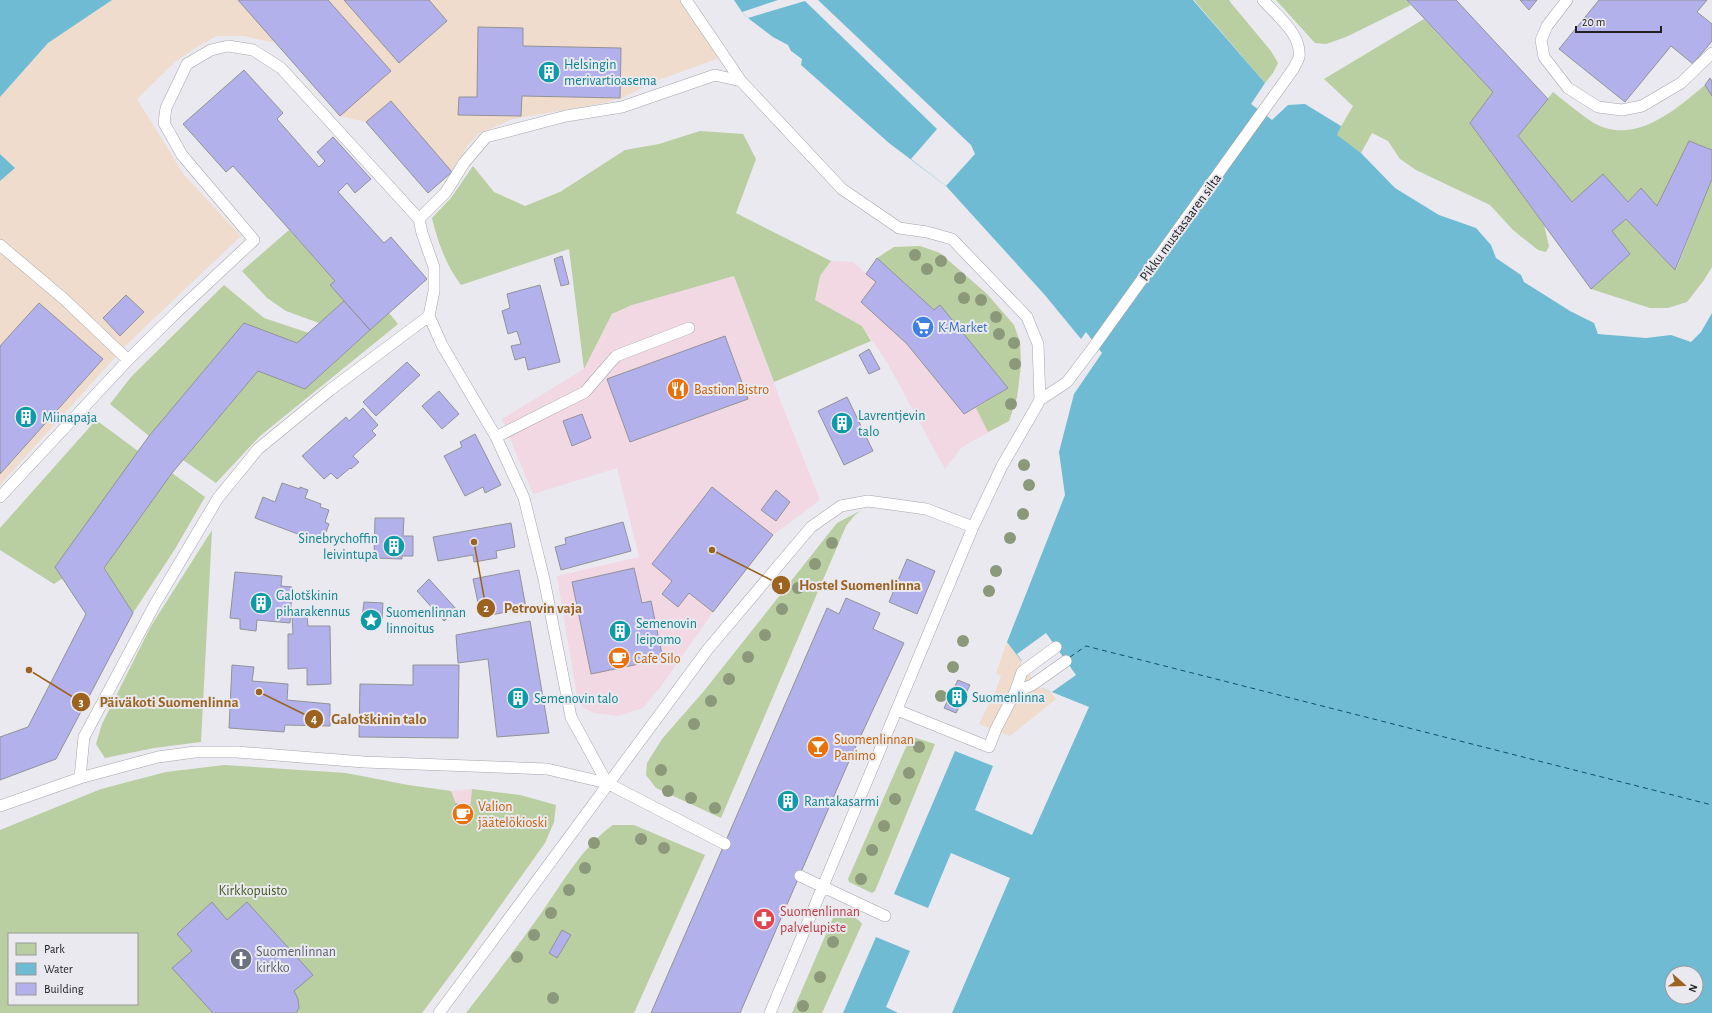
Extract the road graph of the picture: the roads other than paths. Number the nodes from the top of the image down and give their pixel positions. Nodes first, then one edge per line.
1 (686, 0) edge
2 (1263, 0) edge
3 (1567, 0) edge
4 (1712, 53) edge
5 (741, 81) junction
6 (419, 219) junction
7 (0, 245) edge
8 (429, 316) junction
9 (689, 328) dead end
10 (128, 360) junction
11 (1040, 400) junction
12 (496, 437) junction
13 (0, 497) edge
14 (973, 527) junction
15 (1056, 647) dead end
16 (1066, 661) dead end
17 (1015, 692) junction
18 (897, 710) junction
19 (80, 778) junction
20 (607, 783) junction
21 (0, 806) edge
22 (725, 844) dead end
23 (800, 876) dead end
24 (822, 886) junction
25 (885, 916) dead end
26 (439, 1013) edge
27 (770, 1013) edge

1 - 5 lane
2 - 11 lane, Pikku mustasaaren silta
3 - 4 lane
5 - 6 lane
5 - 11 lane
6 - 8 lane
6 - 10 lane
7 - 10 lane
8 - 12 lane
8 - 19 lane
9 - 12 lane
10 - 13 lane
11 - 14 lane
12 - 20 lane
14 - 18 lane
14 - 20 lane
15 - 17 lane
16 - 17 lane
17 - 18 lane
18 - 24 lane
19 - 20 lane
19 - 21 lane
20 - 22 lane
20 - 26 lane
23 - 24 lane
24 - 25 lane
24 - 27 lane

